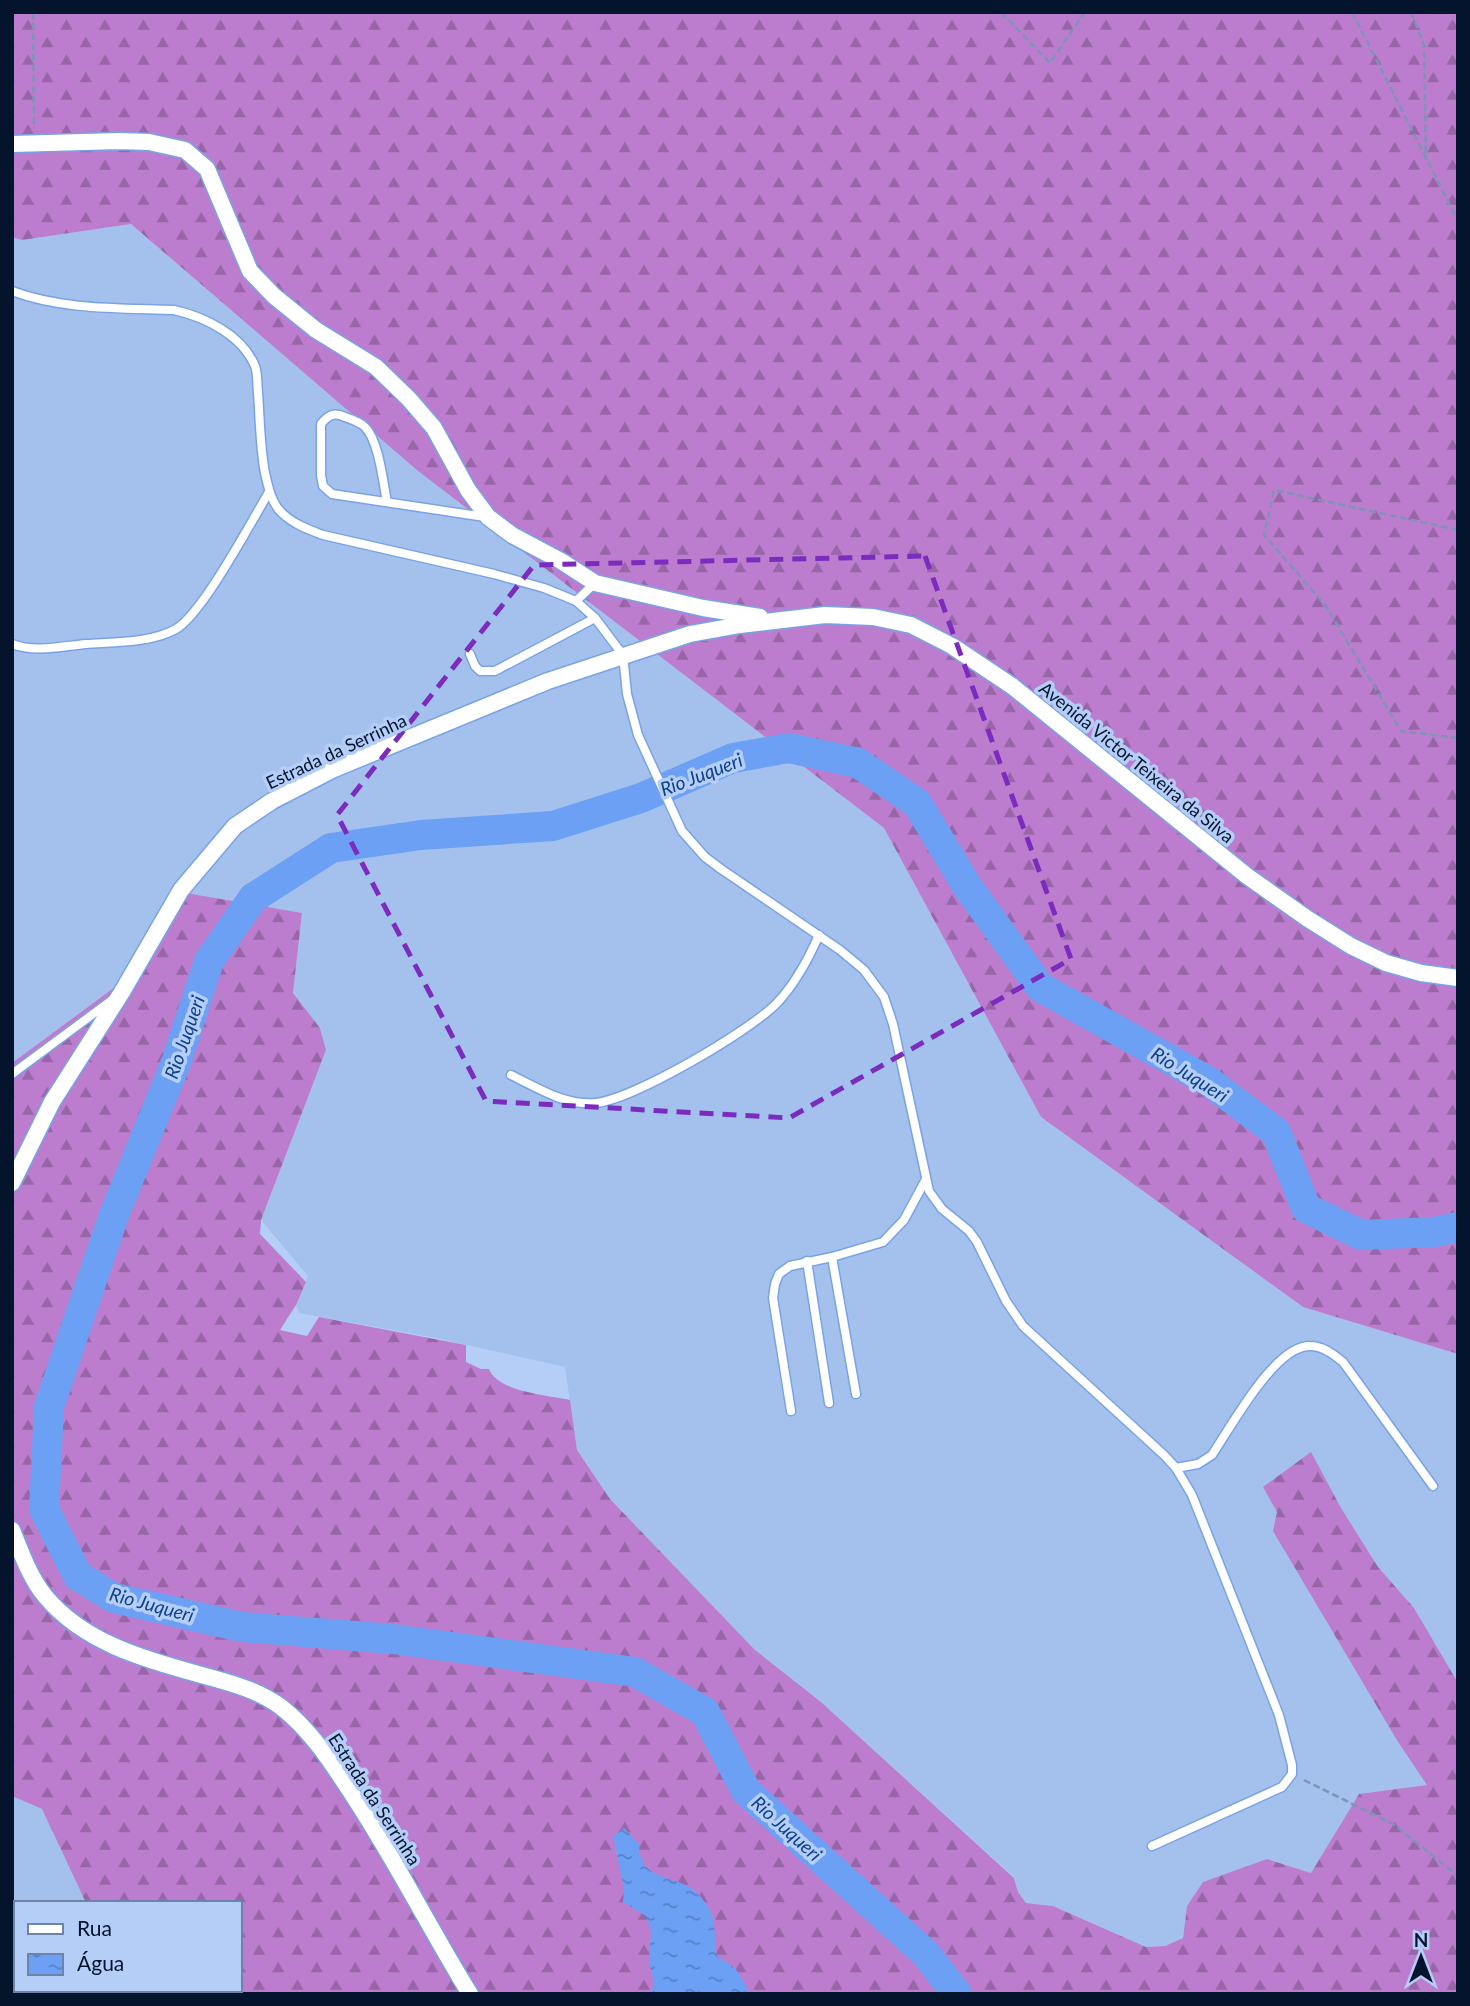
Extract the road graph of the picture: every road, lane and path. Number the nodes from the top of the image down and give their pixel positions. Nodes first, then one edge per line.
1 (33, 12) edge
2 (1001, 12) edge
3 (1085, 12) edge
4 (1352, 12) edge
5 (1411, 12) edge
6 (34, 143) junction
7 (12, 144) edge
8 (1426, 161) junction
9 (1458, 221) edge
10 (12, 292) edge
11 (269, 492) junction
12 (387, 502) junction
13 (488, 517) junction
14 (1458, 530) edge
15 (595, 583) junction
16 (576, 601) junction
17 (595, 618) junction
18 (780, 620) junction
19 (12, 644) edge
20 (470, 654) dead end
21 (623, 655) junction
22 (1458, 738) edge
23 (819, 935) junction
24 (1458, 978) edge
25 (122, 992) junction
26 (12, 1074) edge
27 (511, 1075) dead end
28 (925, 1181) junction
29 (12, 1183) edge
30 (832, 1257) junction
31 (807, 1261) junction
32 (856, 1394) dead end
33 (829, 1403) dead end
34 (791, 1411) dead end
35 (1176, 1468) junction
36 (1433, 1486) dead end
37 (12, 1530) edge
38 (1292, 1774) junction
39 (1152, 1846) dead end
40 (1458, 1876) edge
41 (470, 1994) edge

1 - 6 path
2 - 3 path
4 - 8 path
5 - 8 path
6 - 7 street
6 - 13 street
8 - 9 path
10 - 11 lane
11 - 16 lane
11 - 19 lane
12 - 12 lane
12 - 13 lane
13 - 15 street
14 - 22 path
15 - 16 lane
15 - 18 street
16 - 17 lane
17 - 20 lane
17 - 21 lane
18 - 21 street, Estrada da Serrinha
18 - 24 street, Avenida Victor Teixeira da Silva
21 - 23 lane
21 - 25 street, Estrada da Serrinha
23 - 27 lane
23 - 28 lane
25 - 26 lane
25 - 29 street, Estrada da Serrinha
28 - 30 lane
28 - 35 lane
30 - 31 lane
30 - 32 lane
31 - 33 lane
31 - 34 lane
35 - 36 lane
35 - 38 lane
37 - 41 street, Estrada da Serrinha
38 - 39 lane
38 - 40 path

